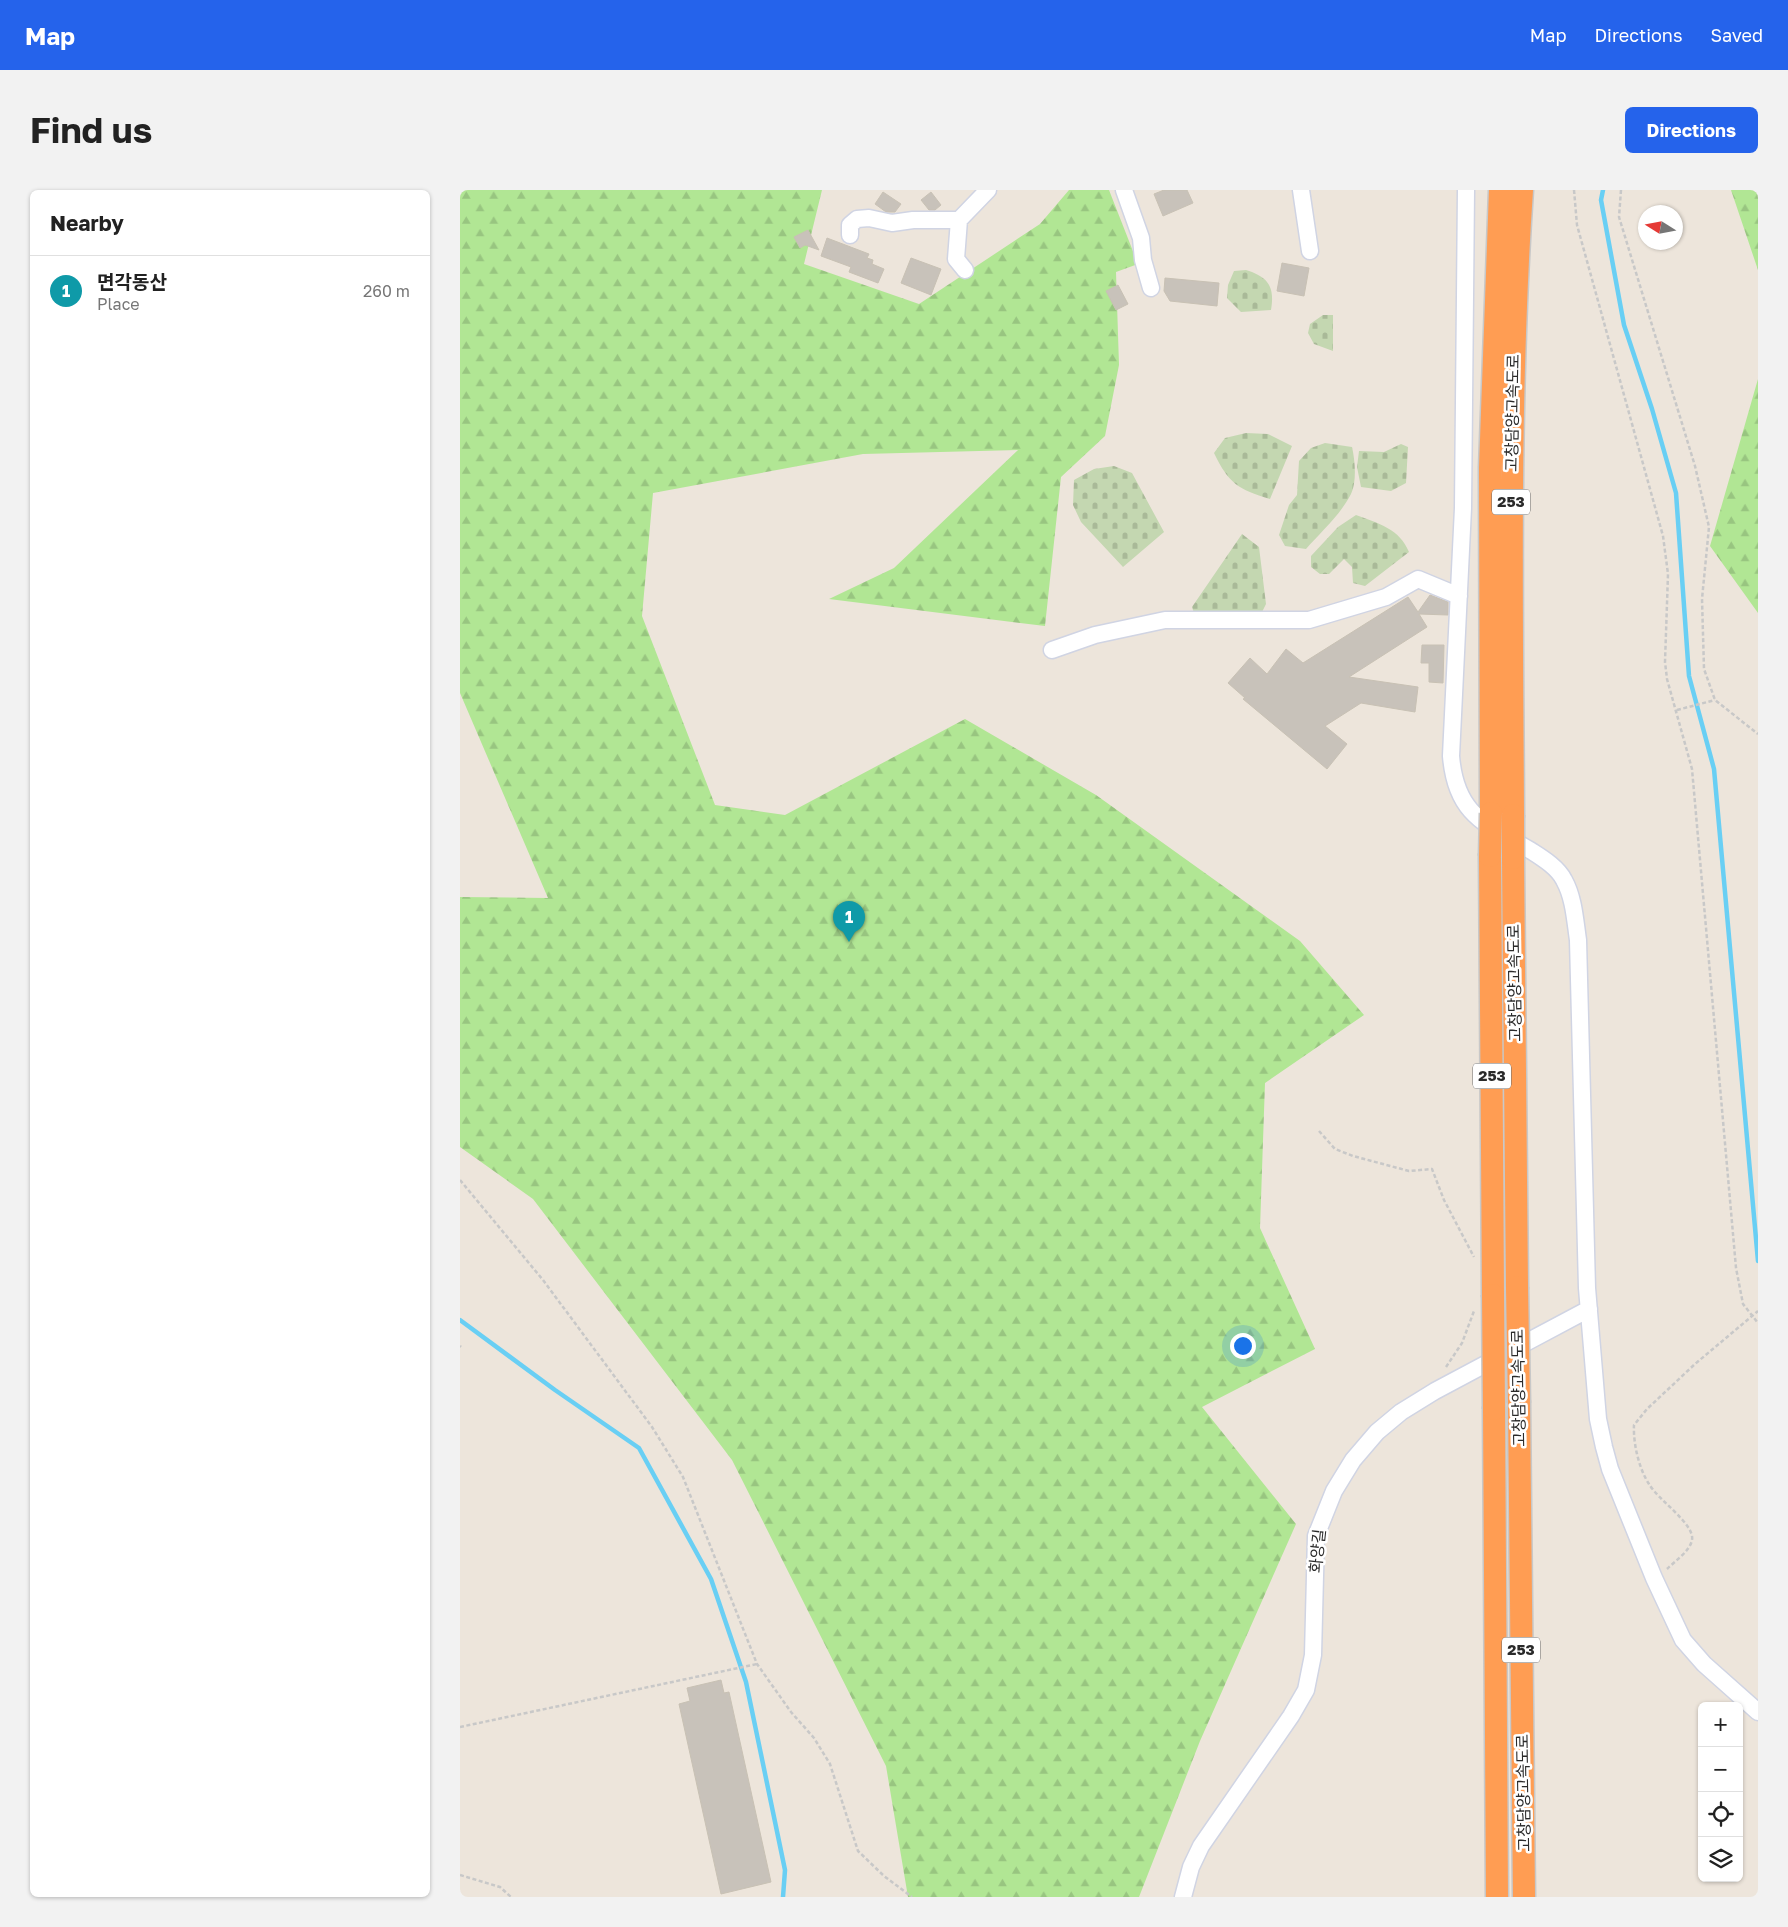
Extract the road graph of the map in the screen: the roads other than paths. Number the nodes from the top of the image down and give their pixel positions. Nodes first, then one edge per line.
1 (988, 190) edge
2 (1124, 190) edge
3 (1301, 190) edge
4 (1466, 190) edge
5 (1500, 190) edge
6 (1522, 190) edge
7 (959, 220) junction
8 (850, 235) dead end
9 (1310, 251) dead end
10 (965, 270) dead end
11 (1150, 288) dead end
12 (1459, 596) junction
13 (1052, 650) dead end
14 (1589, 1309) junction
15 (1758, 1712) edge
16 (1183, 1897) edge
17 (1497, 1897) edge
18 (1524, 1897) edge

1 - 7 street
2 - 11 street
3 - 9 street
4 - 12 street
5 - 17 highway, 고창담양고속도로 / 253, bridge
6 - 18 highway, 고창담양고속도로 / 253, bridge
7 - 8 street
7 - 10 street
12 - 13 street
12 - 14 street
14 - 15 street
14 - 16 street, 화양길

